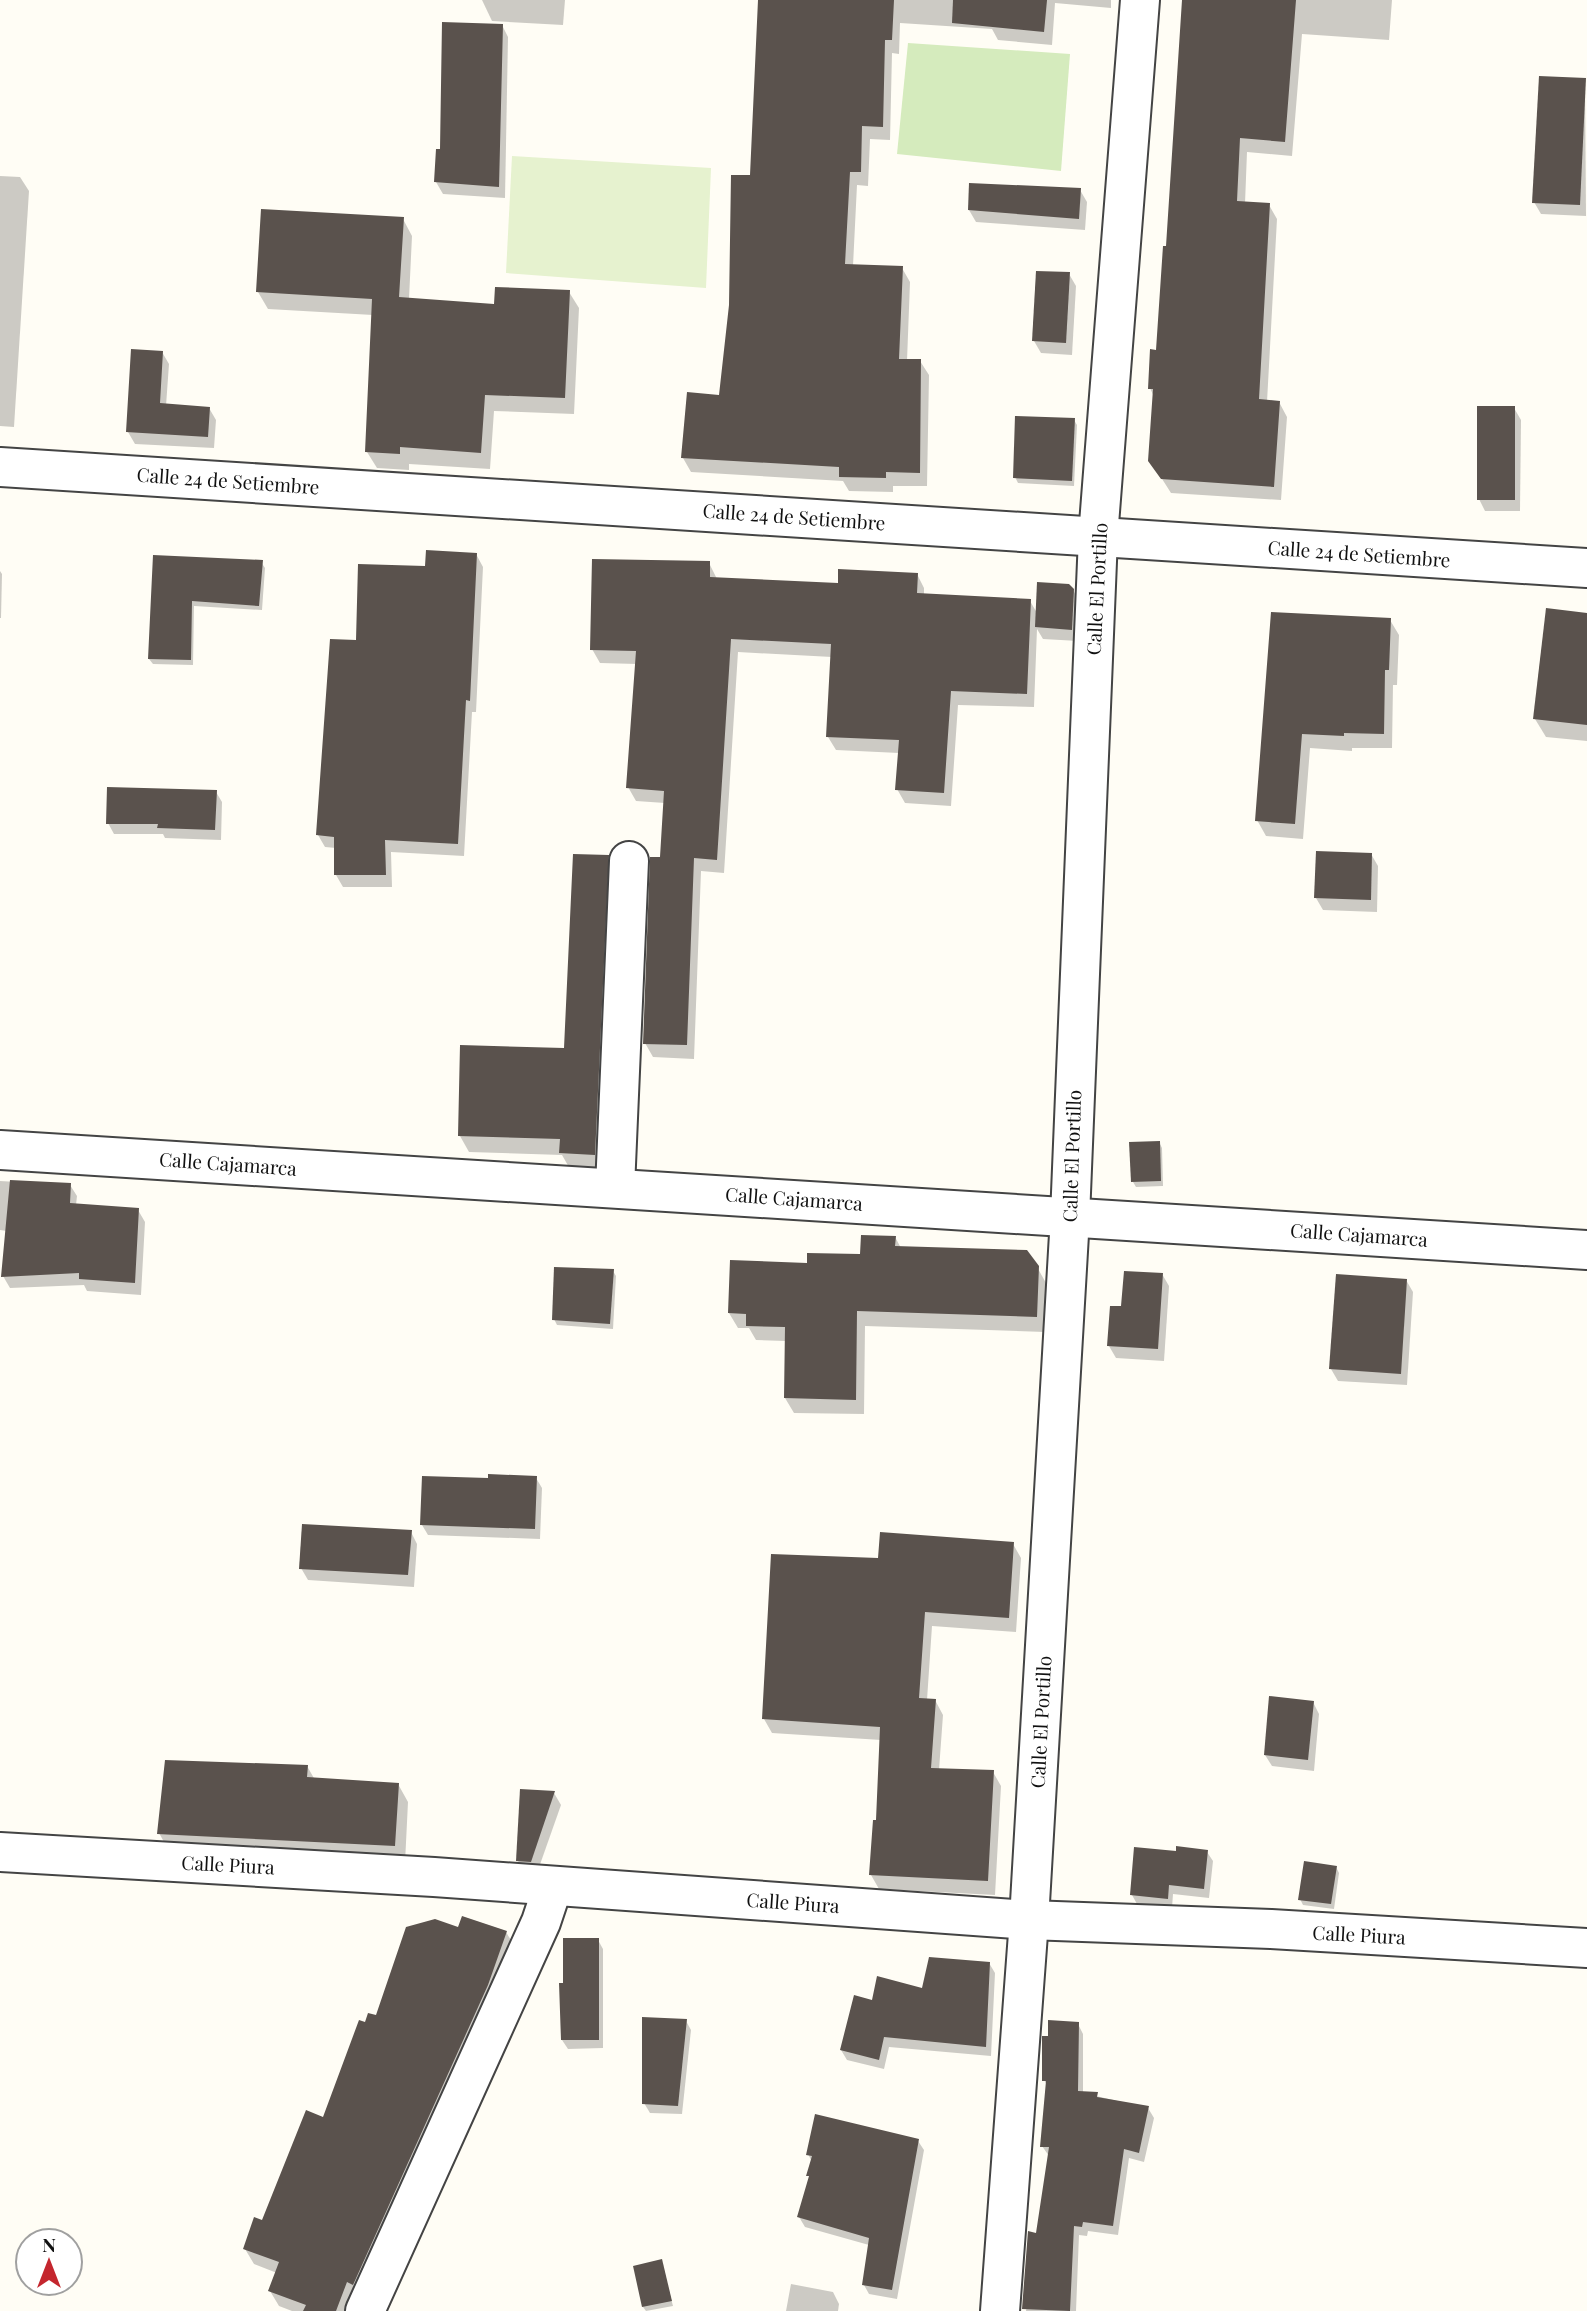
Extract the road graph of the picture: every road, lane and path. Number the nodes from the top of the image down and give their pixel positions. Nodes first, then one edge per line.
1 (1140, 0) edge
2 (0, 467) edge
3 (1098, 537) junction
4 (1587, 568) edge
5 (629, 861) dead end
6 (0, 1150) edge
7 (615, 1188) junction
8 (1070, 1217) junction
9 (1587, 1250) edge
10 (0, 1852) edge
11 (553, 1886) junction
12 (1029, 1920) junction
13 (1587, 1948) edge
14 (365, 2311) edge
15 (1000, 2311) edge

1 - 3 street, Calle El Portillo
2 - 3 street, Calle 24 de Setiembre
3 - 4 street, Calle 24 de Setiembre
3 - 8 street, Calle El Portillo
5 - 7 street
6 - 7 street, Calle Cajamarca
7 - 8 street, Calle Cajamarca
8 - 9 street, Calle Cajamarca
8 - 12 street, Calle El Portillo
10 - 11 street, Calle Piura
11 - 12 street, Calle Piura
11 - 14 street
12 - 13 street, Calle Piura
12 - 15 street, Calle El Portillo

